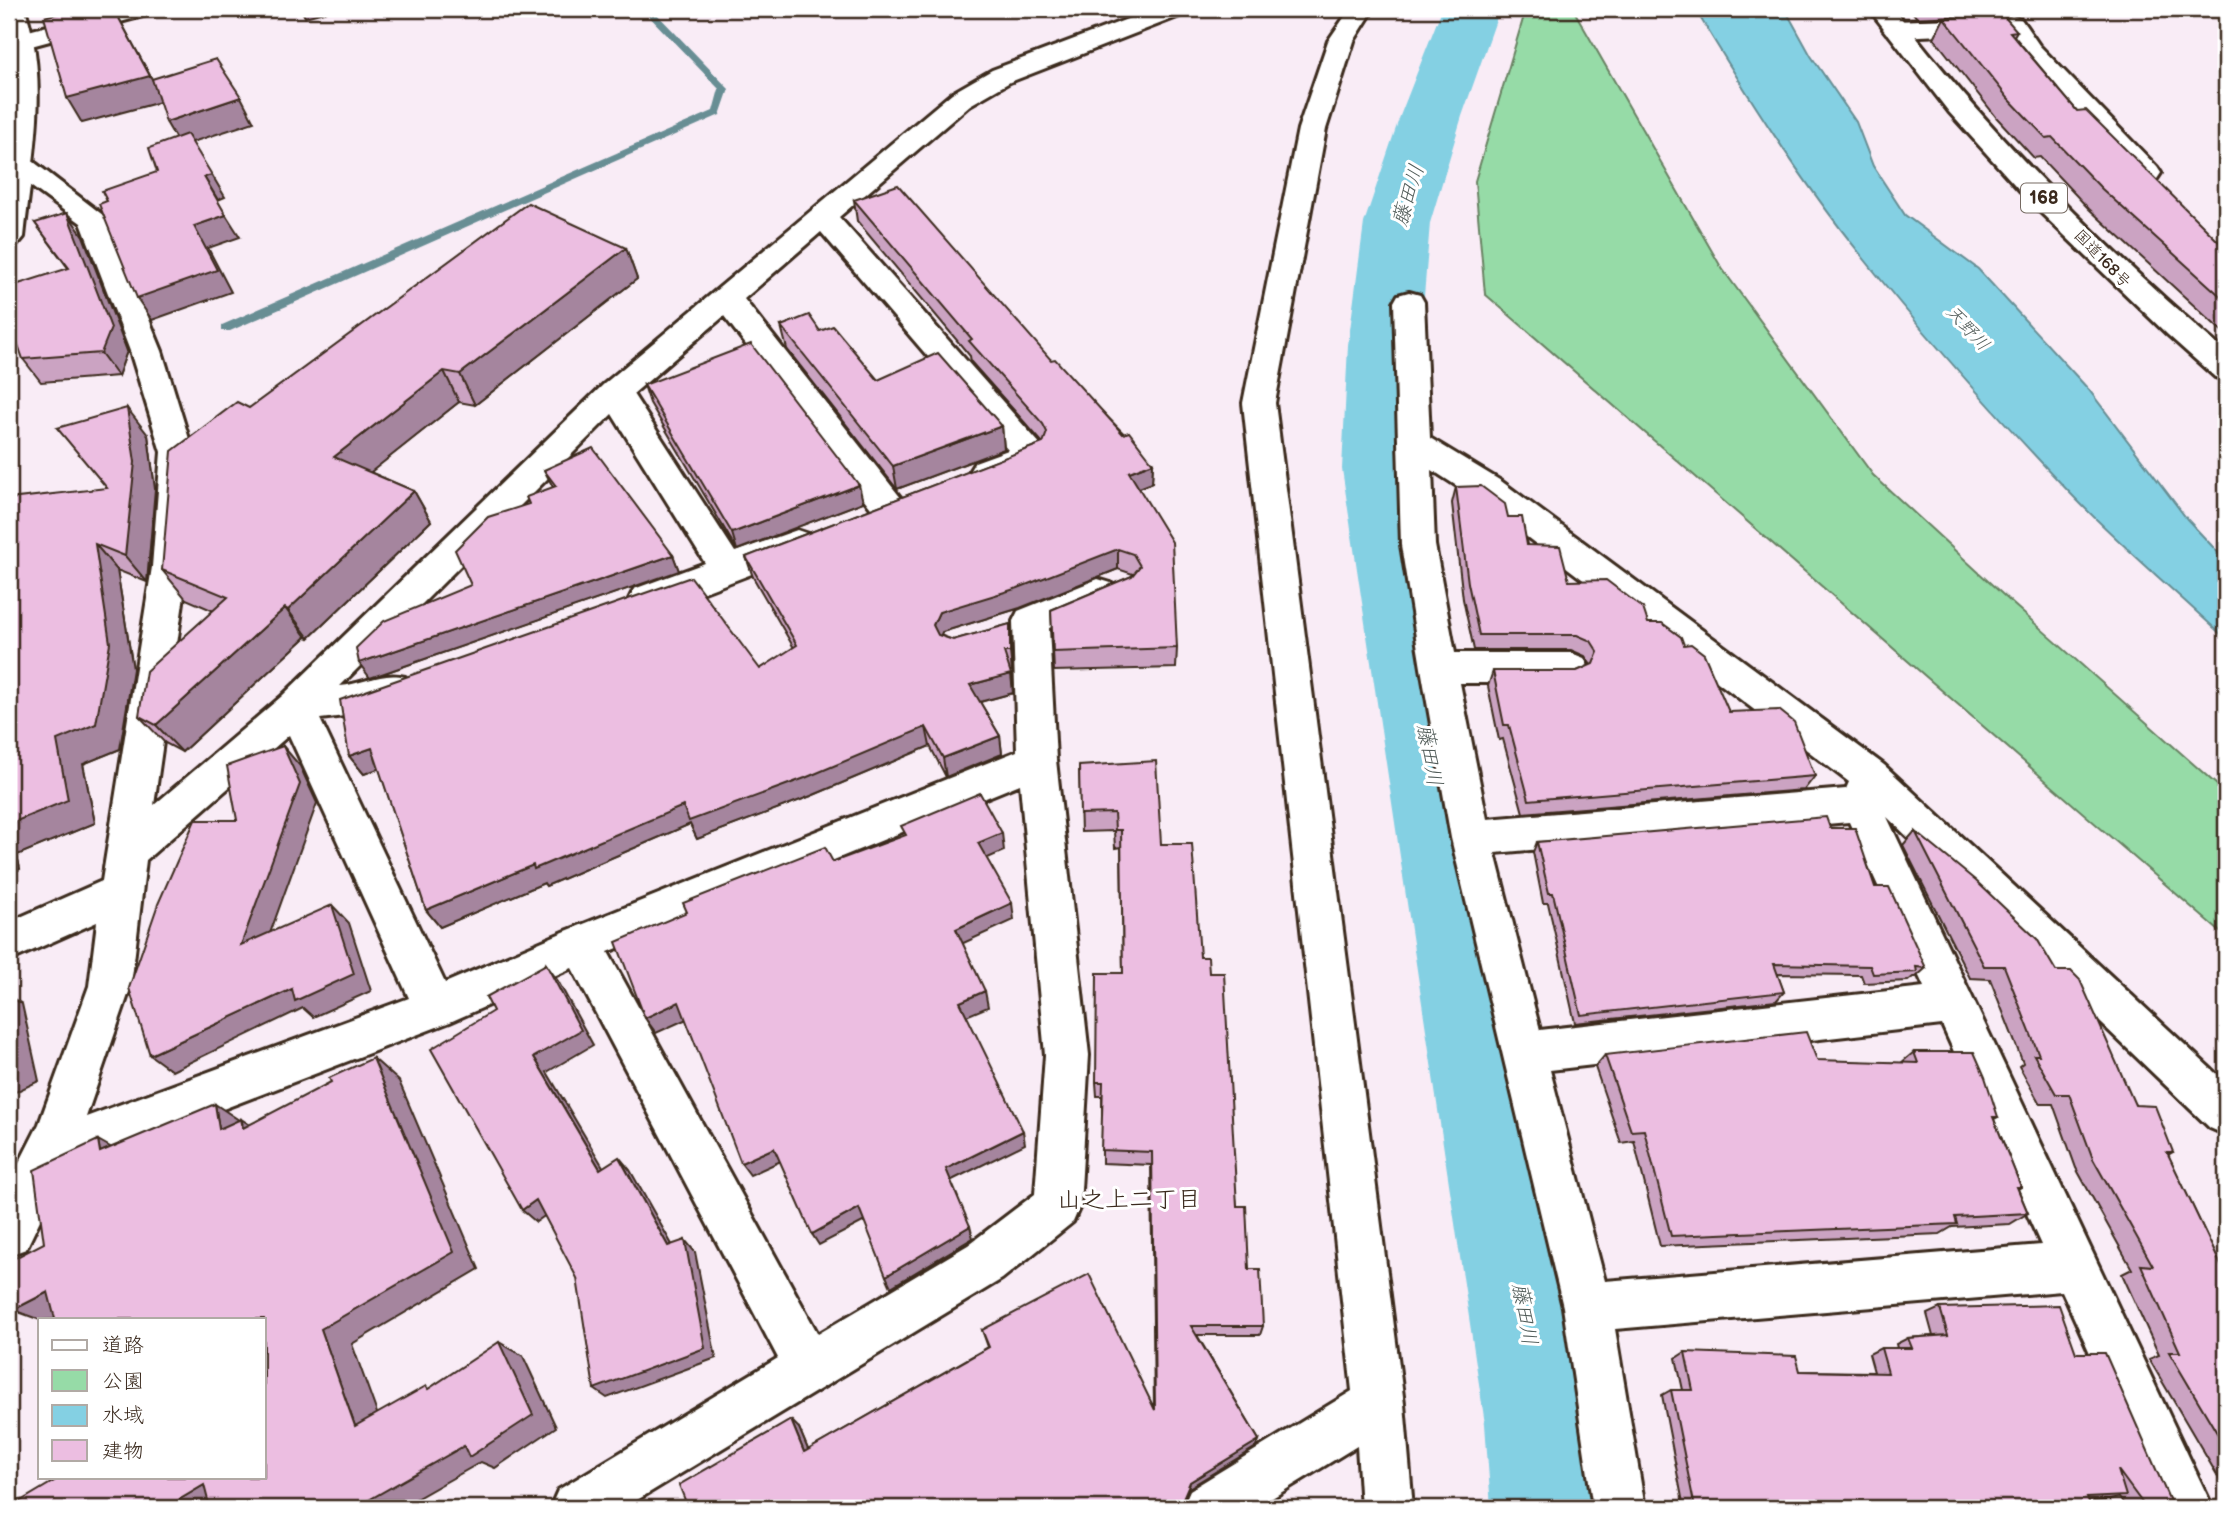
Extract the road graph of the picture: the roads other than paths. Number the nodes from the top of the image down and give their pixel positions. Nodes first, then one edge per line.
1 (13, 9) edge
2 (141, 9) edge
3 (1127, 9) edge
4 (1176, 9) edge
5 (1362, 9) edge
6 (2013, 16) edge
7 (1889, 19) edge
8 (16, 42) edge
9 (1001, 76) junction
10 (20, 165) junction
11 (2167, 195) edge
12 (12, 205) edge
13 (823, 216) junction
14 (9, 237) edge
15 (726, 297) junction
16 (1409, 302) dead end
17 (2226, 369) edge
18 (615, 392) junction
19 (1417, 445) junction
20 (953, 483) edge
21 (728, 570) junction
22 (1119, 584) edge
23 (610, 611) edge
24 (1031, 621) junction
25 (994, 632) edge
26 (1439, 668) junction
27 (1571, 668) edge
28 (426, 676) edge
29 (295, 706) junction
30 (1037, 760) junction
31 (1866, 790) junction
32 (1471, 838) junction
33 (124, 872) junction
34 (9, 942) edge
35 (581, 944) junction
36 (1954, 1004) junction
37 (435, 1007) junction
38 (1524, 1052) junction
39 (2226, 1113) edge
40 (47, 1154) junction
41 (9, 1232) edge
42 (2075, 1266) junction
43 (1587, 1307) junction
44 (809, 1367) junction
45 (1379, 1405) junction
46 (576, 1508) edge
47 (1208, 1508) edge
48 (1387, 1508) edge
49 (1619, 1508) edge
50 (2187, 1508) edge

1 - 8 main road
2 - 8 main road
3 - 9 main road
4 - 9 main road
5 - 45 main road
6 - 7 main road
6 - 11 main road
7 - 17 main road, 国道168号 / 168
8 - 10 main road
9 - 13 main road
10 - 12 main road
10 - 33 main road
12 - 14 main road
13 - 15 main road
13 - 20 main road
15 - 18 main road
15 - 21 main road
16 - 19 main road
18 - 21 main road
18 - 29 main road
19 - 26 main road
19 - 31 main road
21 - 23 main road
22 - 24 main road
24 - 25 main road
24 - 30 main road
26 - 27 main road
26 - 32 main road
28 - 29 main road
29 - 33 main road
29 - 37 main road
30 - 35 main road
30 - 44 main road
31 - 32 main road
31 - 36 main road
31 - 39 main road
32 - 38 main road
33 - 34 main road
33 - 40 main road
35 - 37 main road
35 - 44 main road
36 - 38 main road
36 - 42 main road
37 - 40 main road
38 - 43 main road
40 - 41 main road
42 - 43 main road
42 - 50 main road
43 - 49 main road
44 - 46 main road
45 - 47 main road
45 - 48 main road

